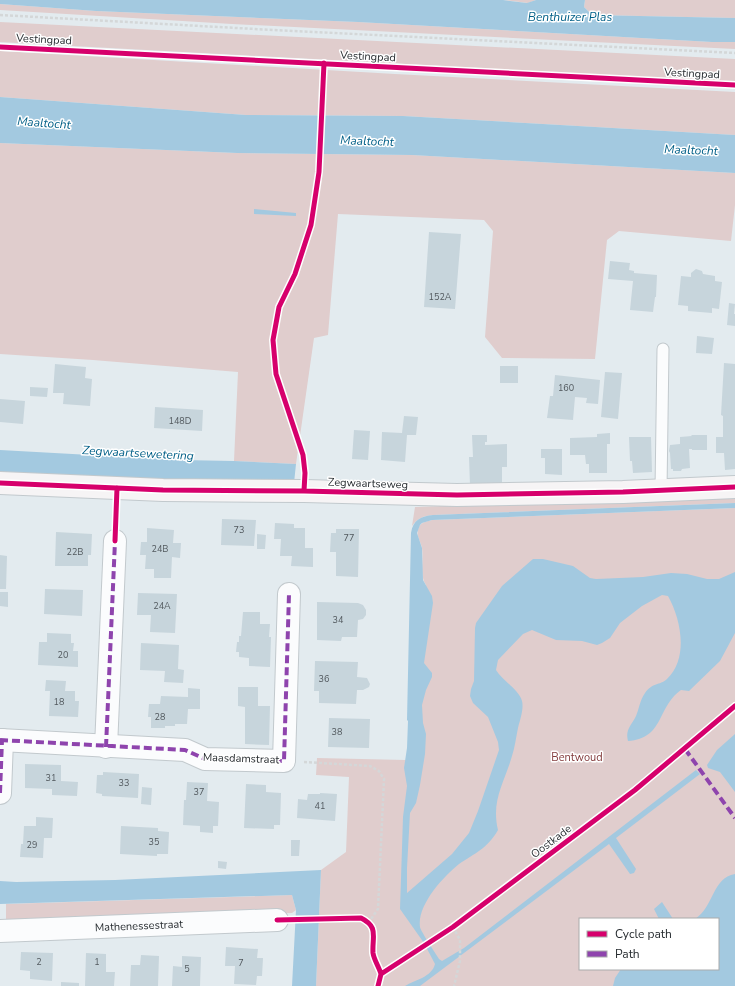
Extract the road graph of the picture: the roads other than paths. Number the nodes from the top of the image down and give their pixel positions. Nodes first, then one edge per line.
1 (663, 348) dead end
2 (0, 483) edge
3 (735, 487) edge
4 (661, 490) junction
5 (115, 541) dead end
6 (289, 594) dead end
7 (1, 740) edge
8 (106, 747) junction
9 (0, 793) edge
10 (277, 920) dead end
11 (0, 931) edge

1 - 4 lane
2 - 4 main road, Zegwaartseweg
3 - 4 main road, Zegwaartseweg
5 - 8 street
6 - 8 street, Maasdamstraat
7 - 8 street, Maasdamstraat
7 - 9 street, Maasdamstraat
10 - 11 street, Mathenessestraat

